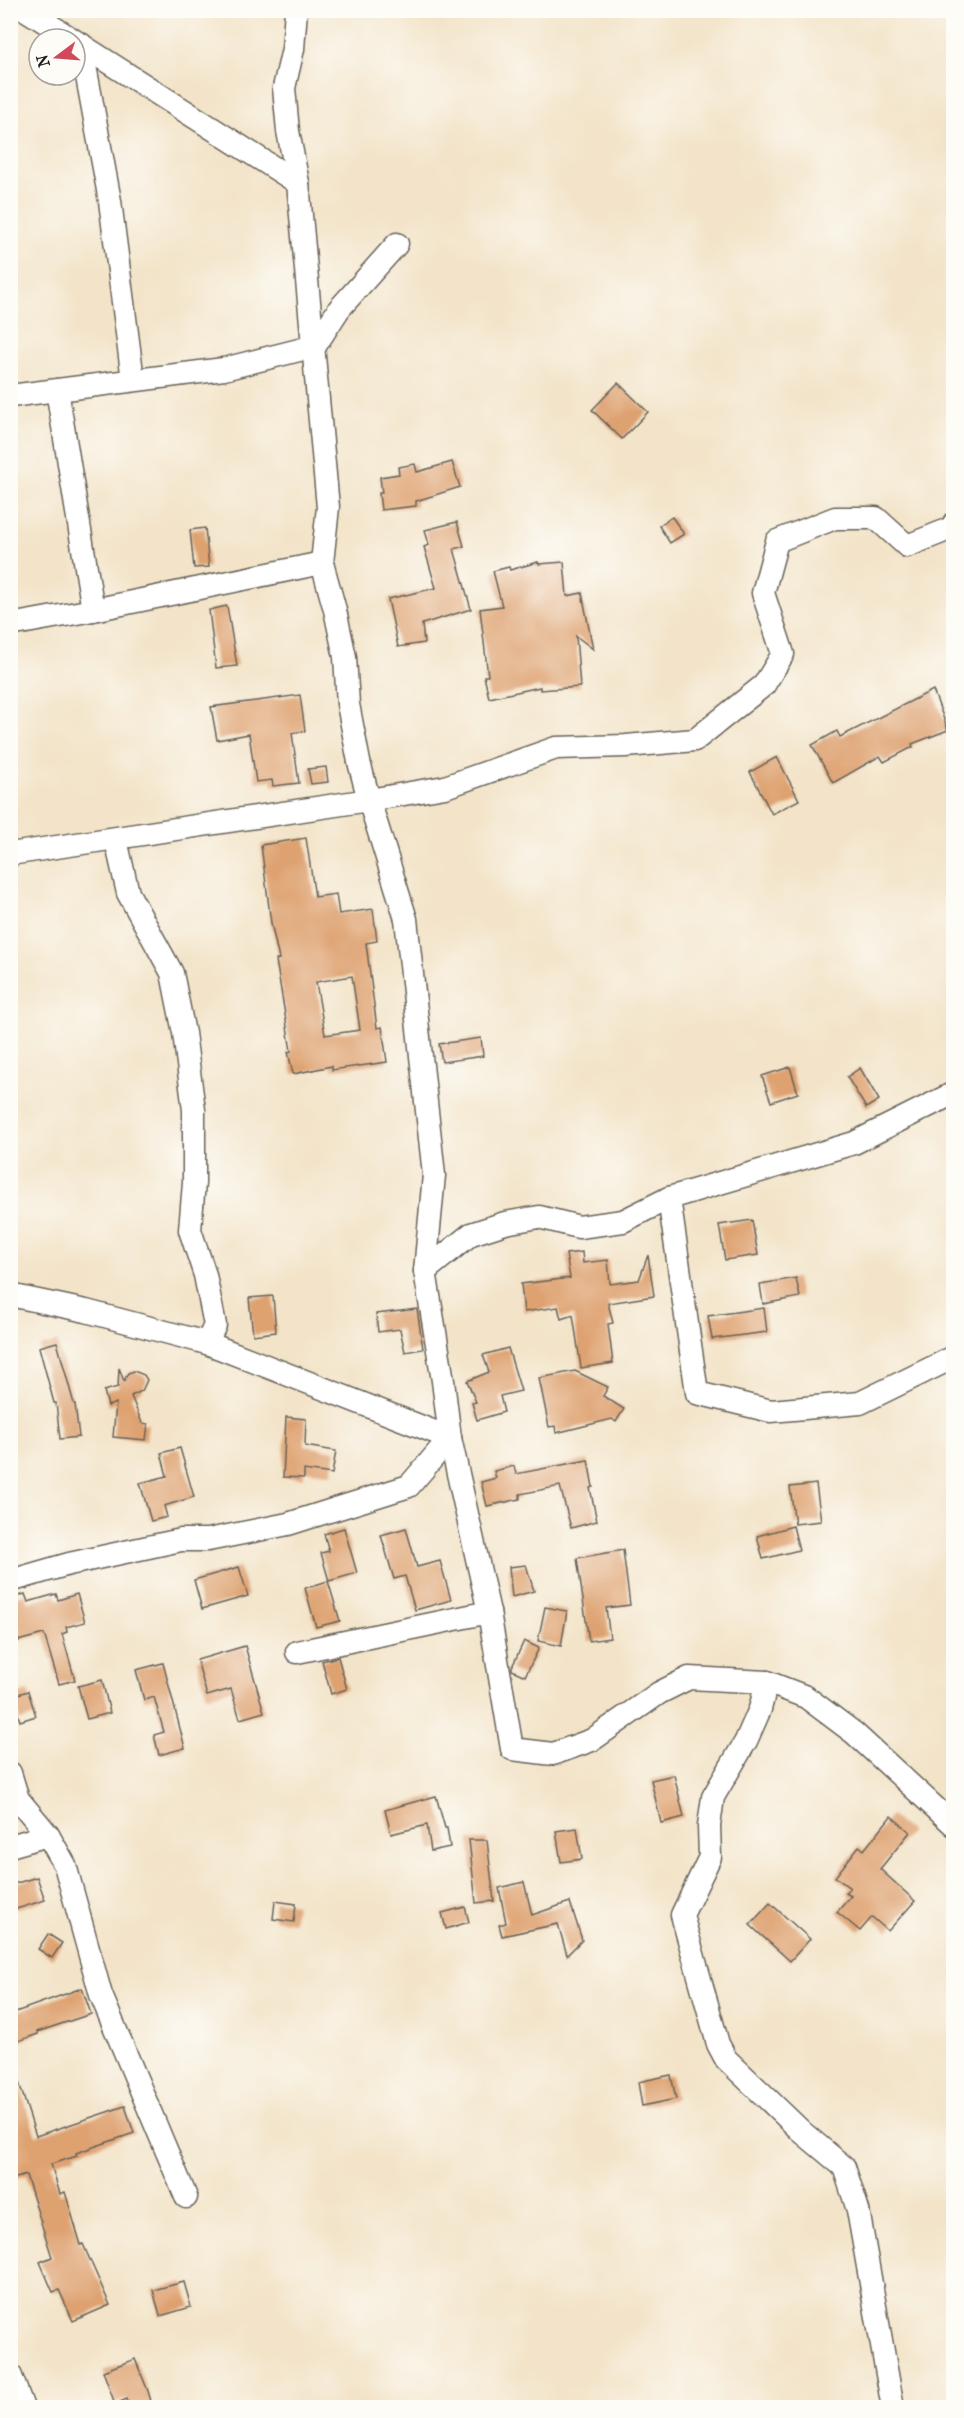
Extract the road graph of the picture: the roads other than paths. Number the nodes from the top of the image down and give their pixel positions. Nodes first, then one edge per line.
1 (26, 10) edge
2 (296, 10) edge
3 (53, 27) edge
4 (87, 48) edge
5 (86, 87) edge
6 (298, 183) junction
7 (397, 244) dead end
8 (315, 346) junction
9 (133, 380) junction
10 (57, 390) junction
11 (10, 396) edge
12 (954, 523) edge
13 (321, 563) junction
14 (93, 610) junction
15 (10, 625) edge
16 (369, 800) junction
17 (116, 840) junction
18 (10, 854) edge
19 (954, 1093) edge
20 (669, 1198) junction
21 (425, 1271) junction
22 (10, 1295) edge
23 (207, 1343) junction
24 (954, 1357) edge
25 (450, 1438) junction
26 (10, 1581) edge
27 (489, 1612) junction
28 (297, 1652) dead end
29 (767, 1682) junction
30 (10, 1773) edge
31 (954, 1825) edge
32 (48, 1835) junction
33 (10, 1846) edge
34 (186, 2198) dead end
35 (10, 2374) edge
36 (23, 2408) edge
37 (893, 2408) edge

1 - 3 street
2 - 6 street
4 - 6 street
5 - 9 street
6 - 8 street
7 - 8 street
8 - 9 street
8 - 13 street
9 - 10 street
10 - 11 street
10 - 14 street
12 - 16 street
13 - 14 street
13 - 16 street
14 - 15 street
16 - 17 street
16 - 21 street
17 - 18 street
17 - 23 street
19 - 20 street
20 - 21 street
20 - 24 street
21 - 25 street
22 - 23 street
23 - 25 street
25 - 26 street
25 - 27 street
27 - 28 street
27 - 29 street
29 - 31 street
29 - 37 street
30 - 32 street
32 - 33 street
32 - 34 street
35 - 36 street

